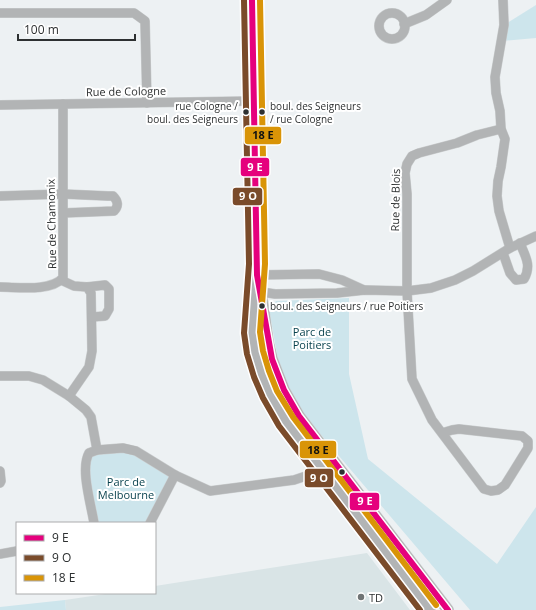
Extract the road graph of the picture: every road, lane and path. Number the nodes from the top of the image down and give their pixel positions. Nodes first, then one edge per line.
1 (252, 0) edge
2 (447, 0) edge
3 (502, 0) edge
4 (0, 13) edge
5 (404, 24) dead end
6 (253, 101) junction
7 (147, 102) junction
8 (63, 104) junction
9 (0, 105) edge
10 (501, 129) junction
11 (63, 194) junction
12 (0, 196) edge
13 (63, 213) junction
14 (536, 236) edge
15 (520, 243) junction
16 (506, 250) junction
17 (257, 275) junction
18 (61, 280) junction
19 (0, 287) edge
20 (87, 287) junction
21 (365, 290) junction
22 (407, 291) junction
23 (258, 292) junction
24 (92, 317) junction
25 (0, 376) edge
26 (69, 396) junction
27 (442, 433) junction
28 (97, 450) junction
29 (333, 460) junction
30 (321, 468) junction
31 (0, 471) edge
32 (175, 475) junction
33 (0, 483) edge
34 (94, 522) edge
35 (151, 522) edge
36 (16, 551) edge
37 (0, 554) edge
38 (430, 610) edge
39 (448, 610) edge

1 - 6 street
2 - 5 street
3 - 10 street
4 - 7 street
6 - 7 street, Rue de Cologne
6 - 17 street
7 - 8 street, Rue de Cologne
8 - 9 street, Rue de Cologne
8 - 11 street, Rue de Chamonix
10 - 16 street
10 - 22 street, Rue de Blois
11 - 12 street
11 - 13 street, Rue de Chamonix
11 - 13 street
13 - 18 street, Rue de Chamonix
14 - 15 street
15 - 16 street
15 - 16 street
16 - 22 street
17 - 21 street
17 - 23 street
18 - 19 street, Rue de Chamonix
18 - 20 street
20 - 24 street
20 - 24 street
21 - 22 street
21 - 23 street
22 - 27 street, Rue de Blois
23 - 29 street
23 - 30 street
24 - 26 street
25 - 26 street
26 - 28 street
27 - 27 street, Rue de Blois
28 - 32 street
28 - 34 street
29 - 30 street
29 - 39 street
30 - 32 street
30 - 38 street
31 - 33 street
32 - 35 street
36 - 37 street

